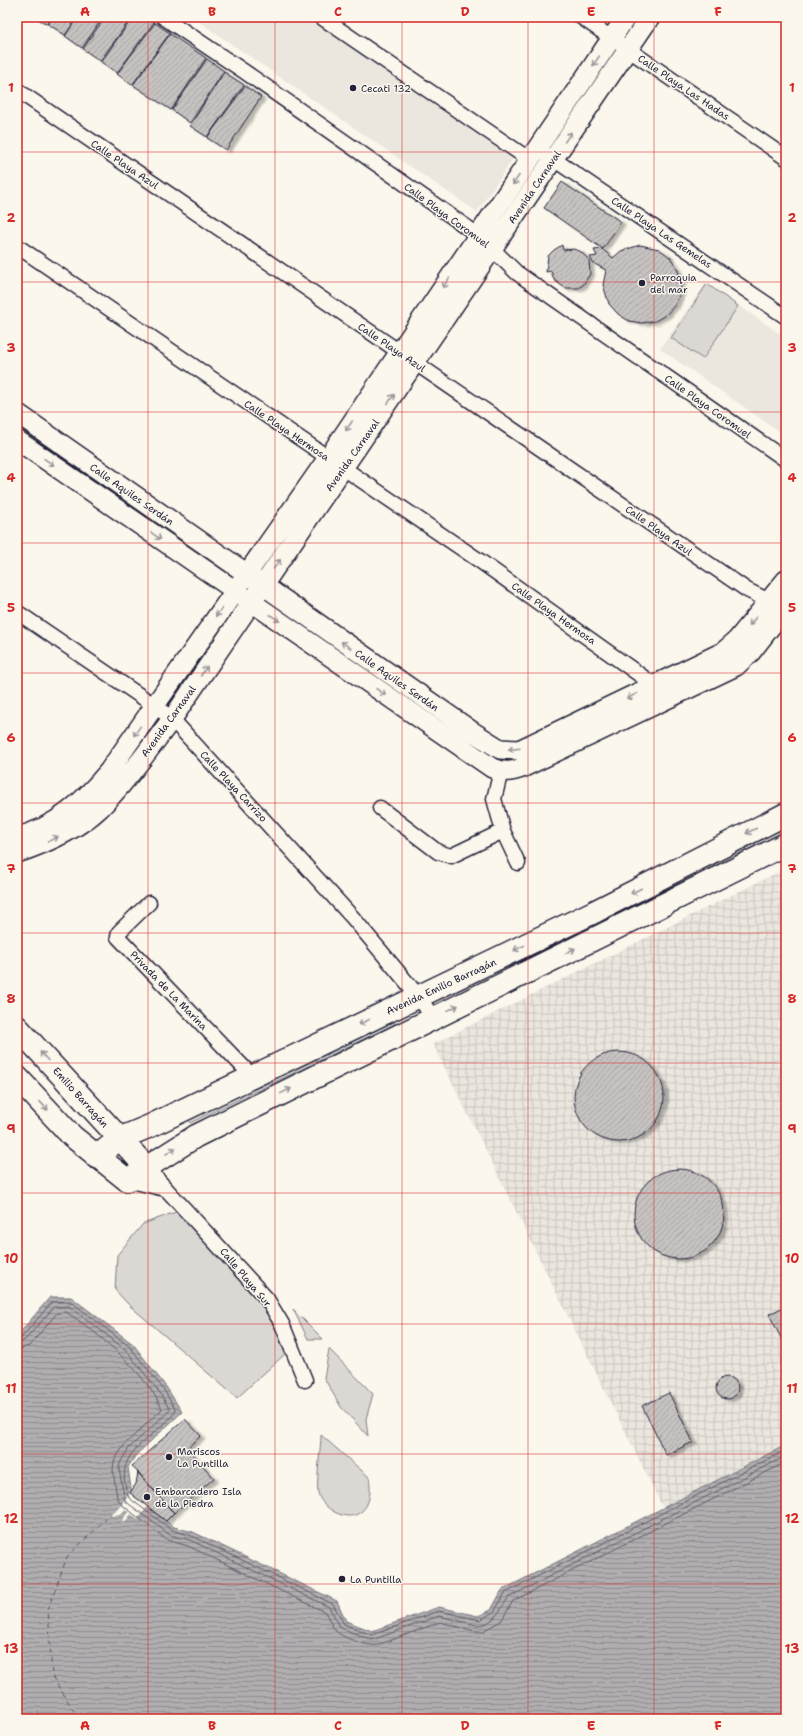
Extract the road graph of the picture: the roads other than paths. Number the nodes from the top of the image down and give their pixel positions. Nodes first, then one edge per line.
1 (163, 17) edge
2 (320, 17) edge
3 (581, 17) edge
4 (626, 17) edge
5 (650, 17) edge
6 (612, 38) junction
7 (629, 49) junction
8 (17, 90) edge
9 (534, 154) junction
10 (554, 158) junction
11 (786, 158) edge
12 (478, 235) junction
13 (17, 246) edge
14 (492, 248) junction
15 (786, 317) edge
16 (399, 352) junction
17 (416, 362) junction
18 (17, 413) edge
19 (17, 440) edge
20 (328, 458) junction
21 (786, 460) edge
22 (343, 469) junction
23 (246, 574) junction
24 (786, 580) edge
25 (262, 585) junction
26 (234, 590) junction
27 (251, 601) junction
28 (781, 607) edge
29 (17, 612) edge
30 (709, 669) junction
31 (654, 685) junction
32 (155, 706) junction
33 (172, 719) junction
34 (501, 771) junction
35 (380, 808) dead end
36 (786, 814) edge
37 (503, 831) junction
38 (17, 837) edge
39 (786, 844) edge
40 (17, 853) edge
41 (518, 863) dead end
42 (149, 903) dead end
43 (419, 997) junction
44 (433, 1018) junction
45 (17, 1027) edge
46 (252, 1076) junction
47 (17, 1077) edge
48 (119, 1139) junction
49 (96, 1157) junction
50 (146, 1167) junction
51 (127, 1180) junction
52 (165, 1189) junction
53 (305, 1380) dead end

1 - 12 street, Calle Playa Coromuel
2 - 9 street, Calle Playa Las Gemelas
3 - 6 street, Calle Playa Las Hadas
4 - 6 street, Avenida Carnaval
5 - 7 street, Avenida Carnaval
6 - 7 street, Calle Playa Las Hadas
6 -> 9 street, Avenida Carnaval
10 -> 7 street, Avenida Carnaval
7 - 11 street, Calle Playa Las Hadas
8 - 16 street, Calle Playa Azul
9 - 10 street, Calle Playa Las Gemelas
9 -> 12 street, Avenida Carnaval
10 - 14 street, Avenida Carnaval
10 - 15 street, Calle Playa Las Gemelas
12 - 14 street, Calle Playa Coromuel
12 -> 16 street, Avenida Carnaval
13 - 20 street, Calle Playa Hermosa
14 - 17 street, Avenida Carnaval
14 - 21 street, Calle Playa Coromuel
16 - 17 street, Calle Playa Azul
16 -> 20 street, Avenida Carnaval
22 -> 17 street, Avenida Carnaval
17 - 28 street, Calle Playa Azul
18 - 23 street, Calle Aquiles Serdán
19 -> 26 street, Calle Aquiles Serdán
20 - 22 street, Calle Playa Hermosa
20 - 23 street, Avenida Carnaval
25 -> 22 street, Avenida Carnaval
22 - 31 street, Calle Playa Hermosa
23 - 25 street, Calle Aquiles Serdán
23 - 26 street, Avenida Carnaval
24 - 28 street, Calle Aquiles Serdán
25 - 27 street, Avenida Carnaval
31 -> 25 street, Calle Aquiles Serdán
26 - 27 street, Calle Aquiles Serdán
26 -> 32 street, Avenida Carnaval
33 -> 27 street, Avenida Carnaval
27 -> 34 street, Calle Aquiles Serdán
28 - 30 street, Calle Aquiles Serdán
29 - 32 street, Calle Playa Carrizo
30 - 31 street, Calle Aquiles Serdán
30 - 34 street, Calle Aquiles Serdán
32 - 33 street, Calle Playa Carrizo
32 -> 38 street, Avenida Carnaval
40 -> 33 street, Avenida Carnaval
33 - 43 street, Calle Playa Carrizo
34 - 37 street
35 - 37 street
36 -> 43 main road, Avenida Emilio Barragán
37 - 41 street
44 -> 39 main road
42 - 46 street, Privada de La Marina
43 - 44 street, Calle Playa Carrizo
43 -> 46 main road, Avenida Emilio Barragán
50 -> 44 main road
48 -> 45 main road, Emilio Barragán
46 - 48 main road, Avenida Emilio Barragán
47 -> 49 main road
48 - 49 main road, Avenida Emilio Barragán
48 - 50 main road, Emilio Barragán
49 - 51 main road
50 - 51 main road
50 - 52 street, Calle Playa Sur
51 - 52 street
52 - 53 street, Calle Playa Sur

